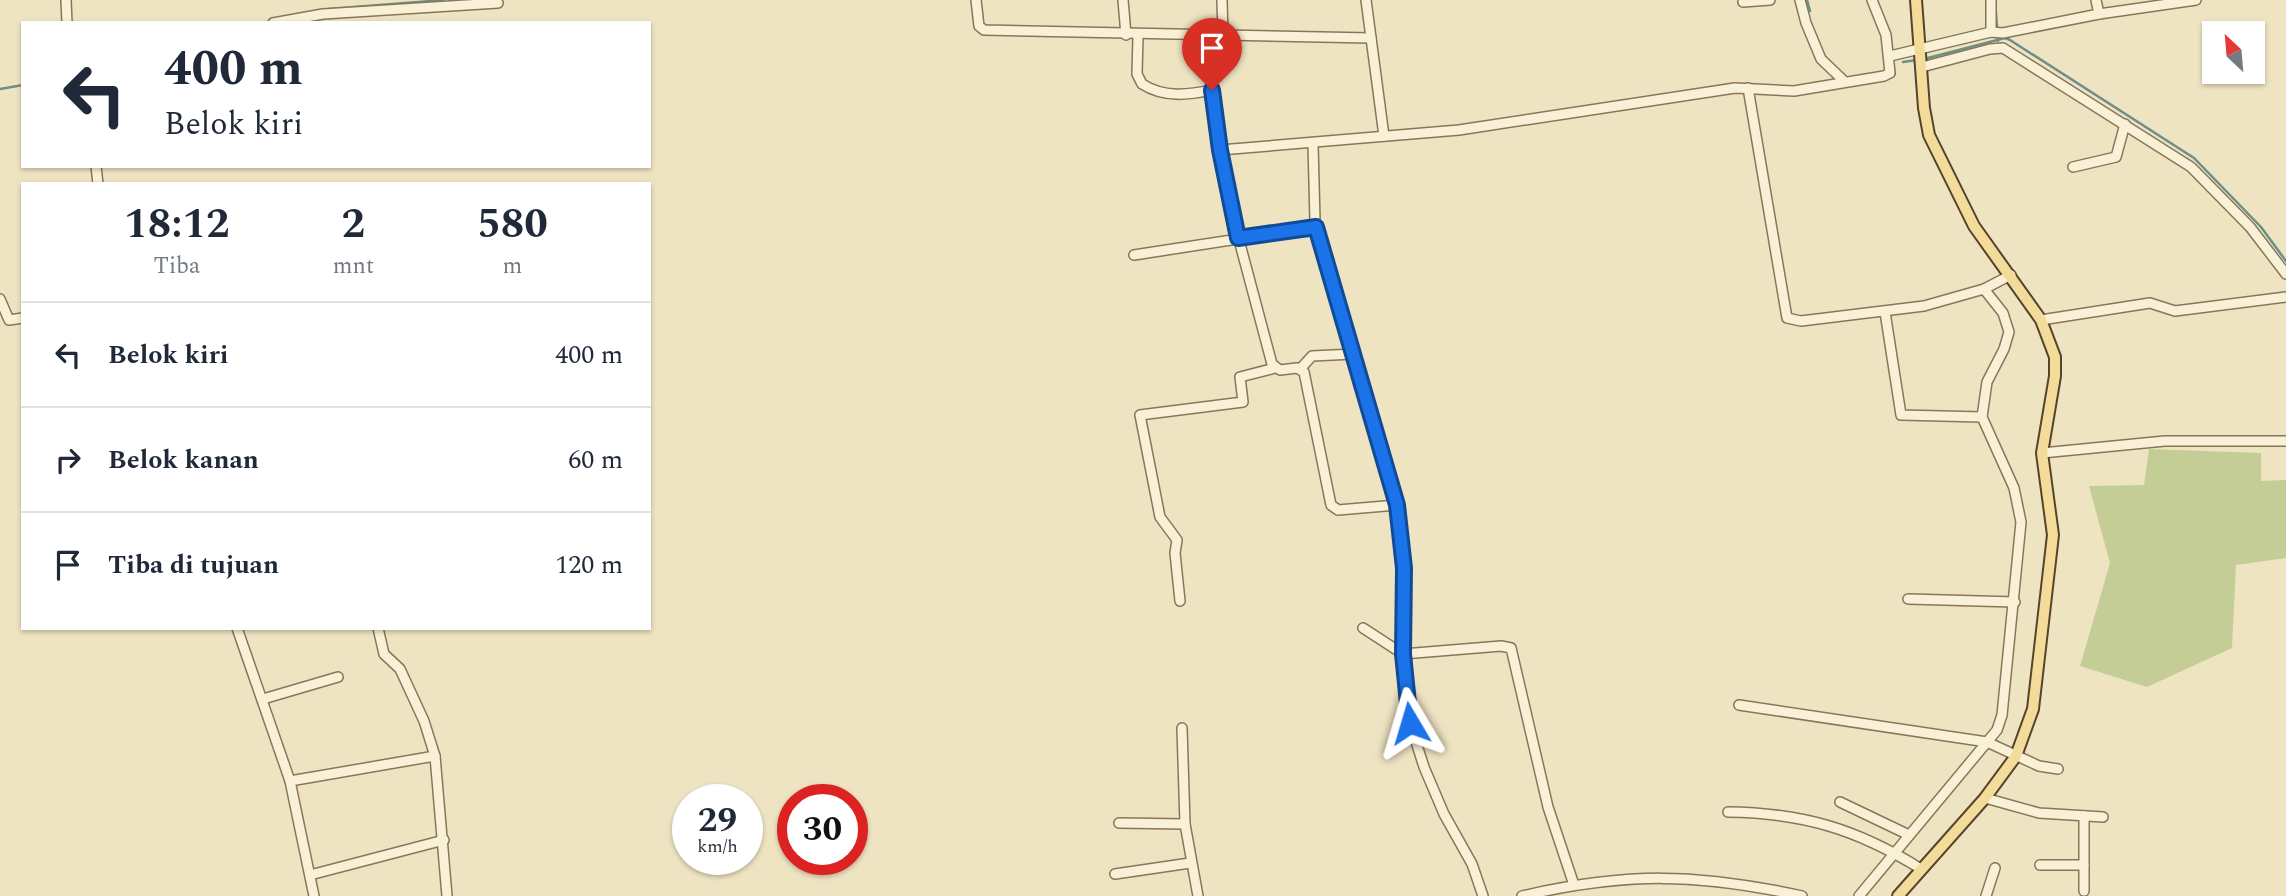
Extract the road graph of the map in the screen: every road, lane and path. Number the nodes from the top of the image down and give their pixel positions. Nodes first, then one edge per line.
1 (66, 0) edge
2 (976, 0) edge
3 (1123, 0) edge
4 (1222, 0) edge
5 (1366, 0) edge
6 (1770, 0) edge
7 (1872, 0) edge
8 (1916, 0) edge
9 (1992, 0) edge
10 (2096, 0) edge
11 (2196, 0) edge
12 (1806, 1) edge
13 (1744, 2) dead end
14 (498, 3) dead end
15 (2099, 14) junction
16 (67, 21) edge
17 (284, 21) edge
18 (1995, 33) junction
19 (1126, 35) junction
20 (1138, 36) junction
21 (1206, 37) junction
22 (1223, 37) junction
23 (1371, 38) junction
24 (1891, 56) junction
25 (1919, 58) junction
26 (1844, 82) junction
27 (1748, 88) junction
28 (1212, 90) junction
29 (2125, 124) junction
30 (1384, 136) junction
31 (1313, 144) junction
32 (1220, 150) junction
33 (2073, 167) dead end
34 (1316, 227) junction
35 (1238, 238) junction
36 (1134, 255) dead end
37 (2286, 274) edge
38 (2008, 276) junction
39 (1985, 288) junction
40 (2286, 297) edge
41 (0, 299) edge
42 (1885, 312) junction
43 (21, 318) edge
44 (2041, 320) junction
45 (1354, 354) junction
46 (1275, 368) junction
47 (1301, 368) junction
48 (1982, 417) junction
49 (2286, 441) edge
50 (2042, 453) junction
51 (1397, 505) junction
52 (1908, 599) dead end
53 (1180, 601) dead end
54 (2015, 602) junction
55 (1363, 628) dead end
56 (239, 630) edge
57 (378, 630) edge
58 (1403, 654) junction
59 (338, 677) dead end
60 (263, 699) junction
61 (1739, 705) dead end
62 (1182, 727) dead end
63 (1989, 743) junction
64 (2012, 754) junction
65 (435, 756) junction
66 (2058, 769) dead end
67 (290, 781) junction
68 (1985, 798) junction
69 (1840, 802) dead end
70 (1728, 812) dead end
71 (2084, 816) junction
72 (2103, 817) dead end
73 (1119, 824) dead end
74 (1185, 824) junction
75 (1909, 835) junction
76 (444, 840) junction
77 (1895, 853) junction
78 (1191, 863) junction
79 (2040, 865) dead end
80 (2084, 865) junction
81 (1996, 868) dead end
82 (1921, 869) junction
83 (1115, 873) dead end
84 (310, 875) junction
85 (1574, 885) junction
86 (2084, 891) dead end
87 (314, 896) edge
88 (447, 896) edge
89 (1198, 896) edge
90 (1483, 896) edge
91 (1522, 896) edge
92 (1802, 896) edge
93 (1859, 896) edge
94 (1898, 896) edge
95 (1986, 896) edge

1 - 16 street
2 - 19 street
3 - 19 street
4 - 22 street
5 - 23 street
6 - 13 street
7 - 24 street
8 - 25 main road
9 - 18 street
10 - 15 street
11 - 15 street
12 - 26 street
14 - 17 street
15 - 18 street
18 - 25 street
19 - 20 street
20 - 21 street
20 - 28 street
21 - 22 street
21 - 28 street
22 - 23 street
23 - 30 street
24 - 25 street
24 - 26 street
25 - 29 street
25 - 38 main road
26 - 27 street
27 - 30 street
27 - 42 street
28 - 32 street
29 - 33 street
29 - 37 street
30 - 31 street
31 - 32 street
31 - 34 street
32 - 35 street
34 - 35 street
34 - 45 street
35 - 36 street
35 - 46 street
38 - 39 street
38 - 44 main road
39 - 42 street
39 - 48 street
40 - 44 street
41 - 43 street
42 - 48 street
44 - 50 main road
45 - 47 street
45 - 51 street
46 - 47 street
46 - 53 street
47 - 51 street
48 - 54 street
49 - 50 street
50 - 64 main road
51 - 58 street
52 - 54 street
54 - 63 street
55 - 58 street
56 - 60 street
57 - 65 street
58 - 85 street
58 - 90 street
59 - 60 street
60 - 67 street
61 - 63 street
62 - 74 street
63 - 64 street
63 - 75 street
64 - 66 street
64 - 68 main road
65 - 67 street
65 - 76 street
67 - 84 street
68 - 71 street
68 - 82 main road
69 - 75 street
70 - 77 street
71 - 72 street
71 - 80 street
73 - 74 street
74 - 78 street
75 - 77 street
76 - 84 street
76 - 88 street
77 - 82 street
77 - 93 street
78 - 83 street
78 - 89 street
79 - 80 street
80 - 86 street
81 - 95 street
82 - 94 main road
84 - 87 street
85 - 91 street
85 - 92 street

